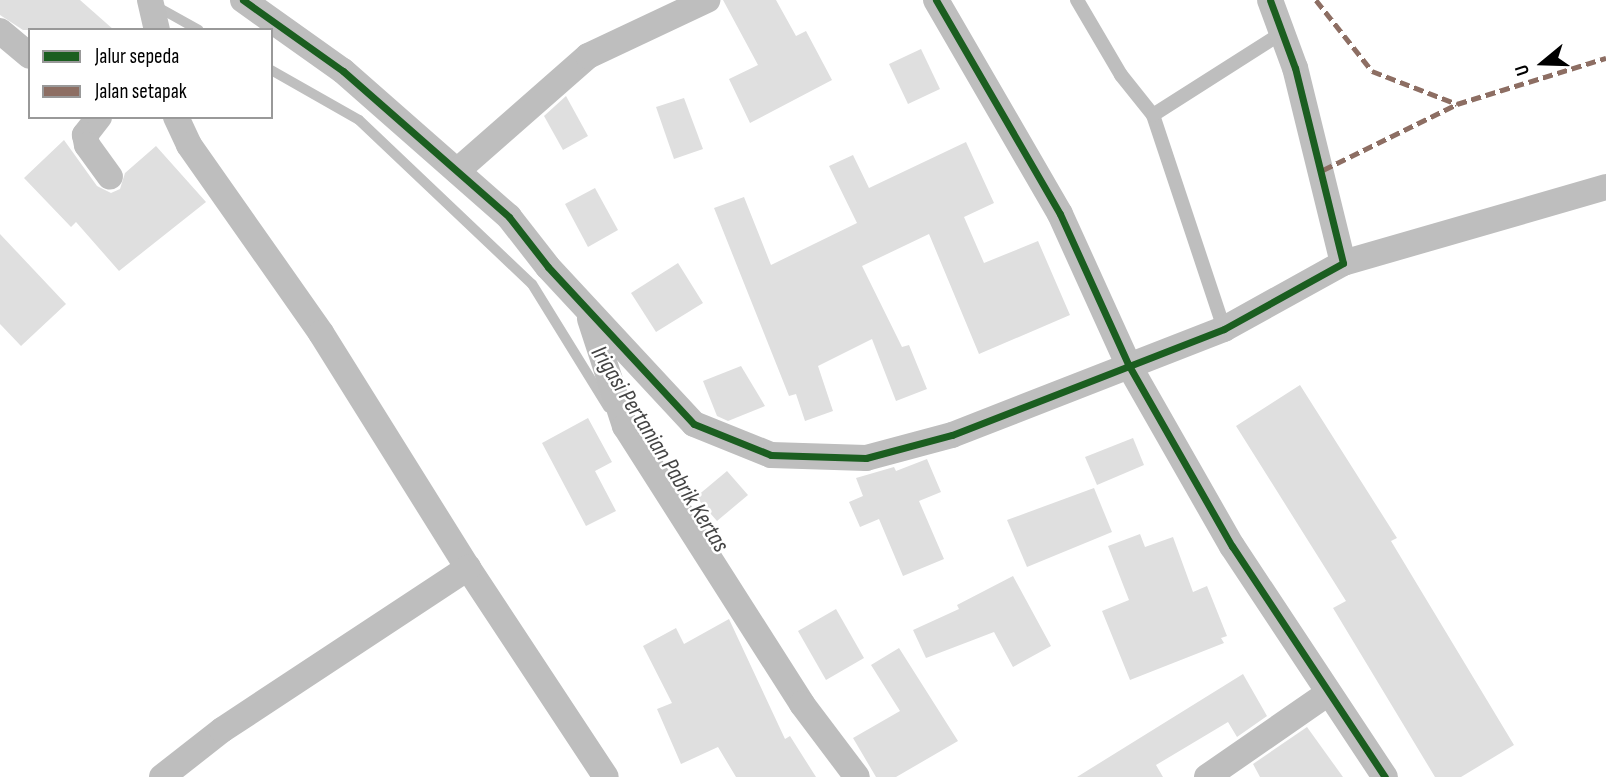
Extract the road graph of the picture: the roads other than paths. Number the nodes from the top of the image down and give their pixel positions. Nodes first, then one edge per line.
1 (243, 0) edge
2 (707, 0) edge
3 (936, 0) edge
4 (1076, 0) edge
5 (1270, 0) edge
6 (0, 31) edge
7 (1280, 34) junction
8 (28, 54) edge
9 (1153, 115) junction
10 (98, 119) edge
11 (177, 119) edge
12 (457, 171) junction
13 (110, 177) dead end
14 (1606, 187) edge
15 (1343, 263) junction
16 (587, 311) junction
17 (1224, 329) junction
18 (1128, 364) junction
19 (468, 568) junction
20 (1327, 694) junction
21 (597, 774) edge
22 (163, 777) edge
23 (857, 777) edge
24 (1207, 777) edge
25 (1385, 777) edge

1 - 12 street
2 - 12 street
3 - 18 street
4 - 9 lane
5 - 7 street
6 - 8 street
7 - 9 lane
7 - 15 street
9 - 17 lane
10 - 13 street
11 - 19 street
12 - 16 street
14 - 15 street
15 - 17 street
16 - 18 street
16 - 23 street
17 - 18 street
18 - 20 street
19 - 21 street
19 - 22 street
20 - 24 street
20 - 25 street

